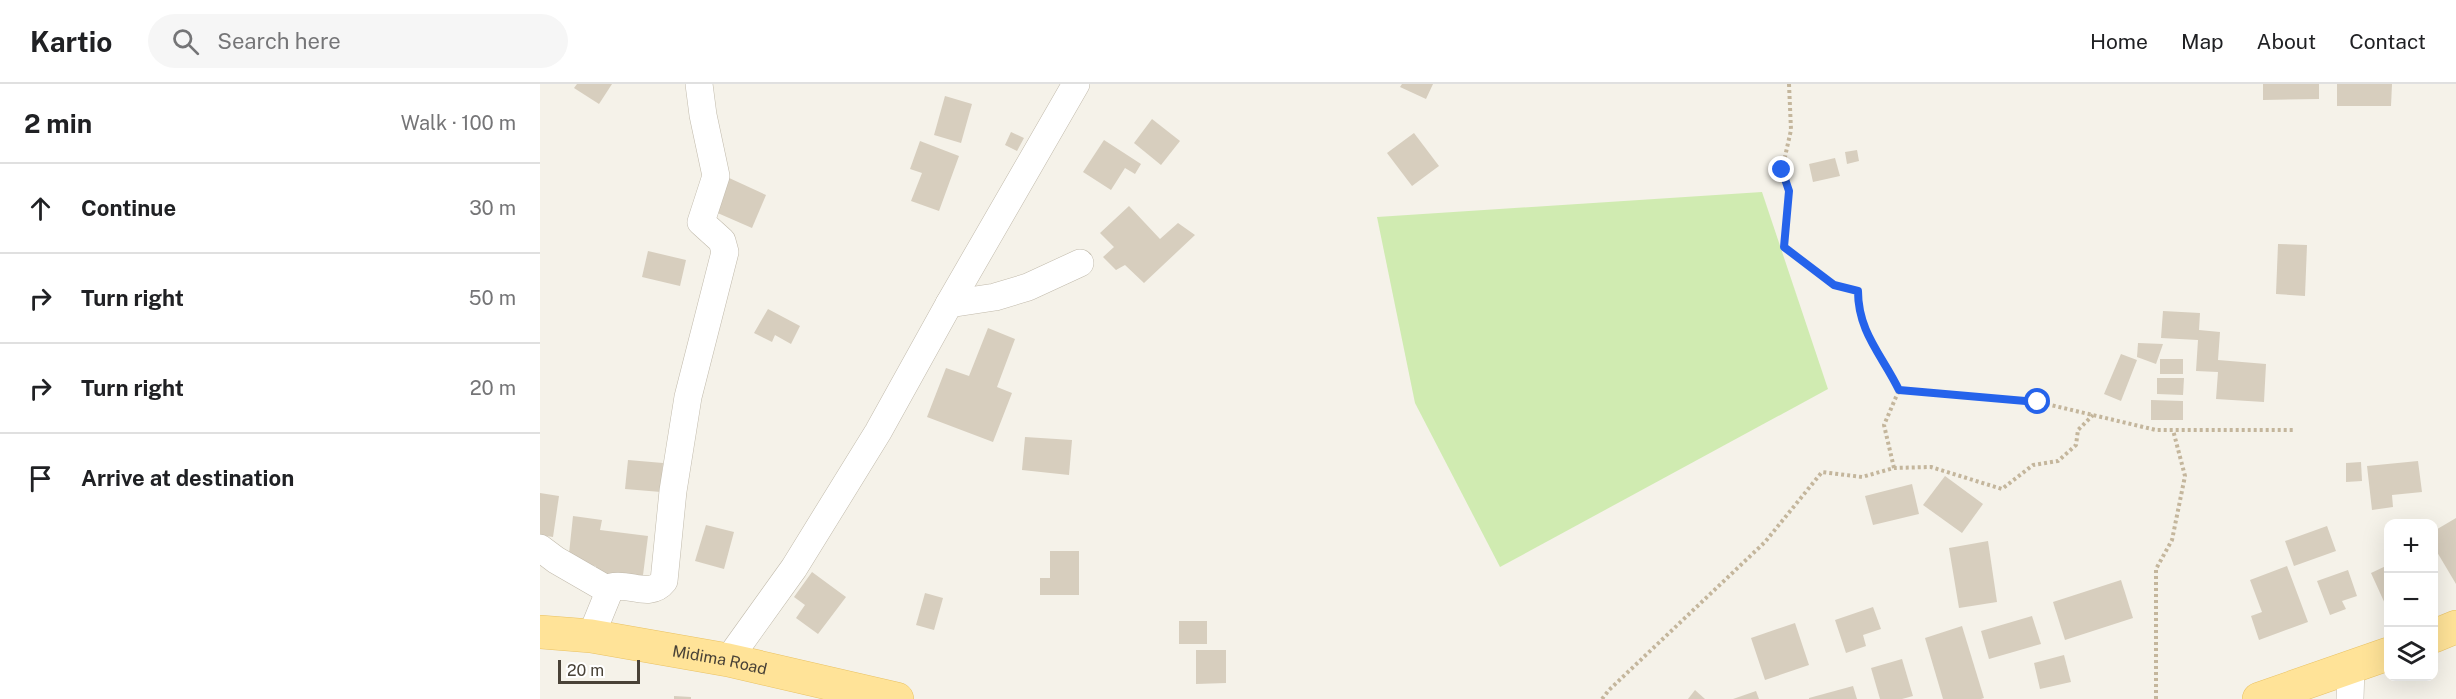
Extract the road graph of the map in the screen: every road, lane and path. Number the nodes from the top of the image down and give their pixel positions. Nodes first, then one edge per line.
1 (699, 84) edge
2 (1076, 84) edge
3 (1789, 84) edge
4 (1080, 263) dead end
5 (949, 304) junction
6 (1899, 390) junction
7 (2093, 415) junction
8 (2173, 430) junction
9 (2294, 430) dead end
10 (1894, 468) junction
11 (540, 548) edge
12 (608, 590) junction
13 (2456, 627) edge
14 (540, 632) edge
15 (2438, 634) edge
16 (591, 636) junction
17 (2384, 657) edge
18 (728, 660) junction
19 (2351, 684) edge
20 (897, 699) edge
21 (1602, 699) edge
22 (2156, 699) edge
23 (2259, 699) edge

1 - 12 street
2 - 5 street
3 - 6 path
4 - 5 street
5 - 18 street
6 - 7 path
6 - 10 path
7 - 8 path
7 - 10 path
8 - 9 path
8 - 22 path
10 - 21 path
11 - 12 street
12 - 16 street
13 - 15 main road
14 - 16 main road, Midima Road
16 - 18 main road, Midima Road
17 - 19 main road
18 - 20 main road, Midima Road
19 - 23 main road

